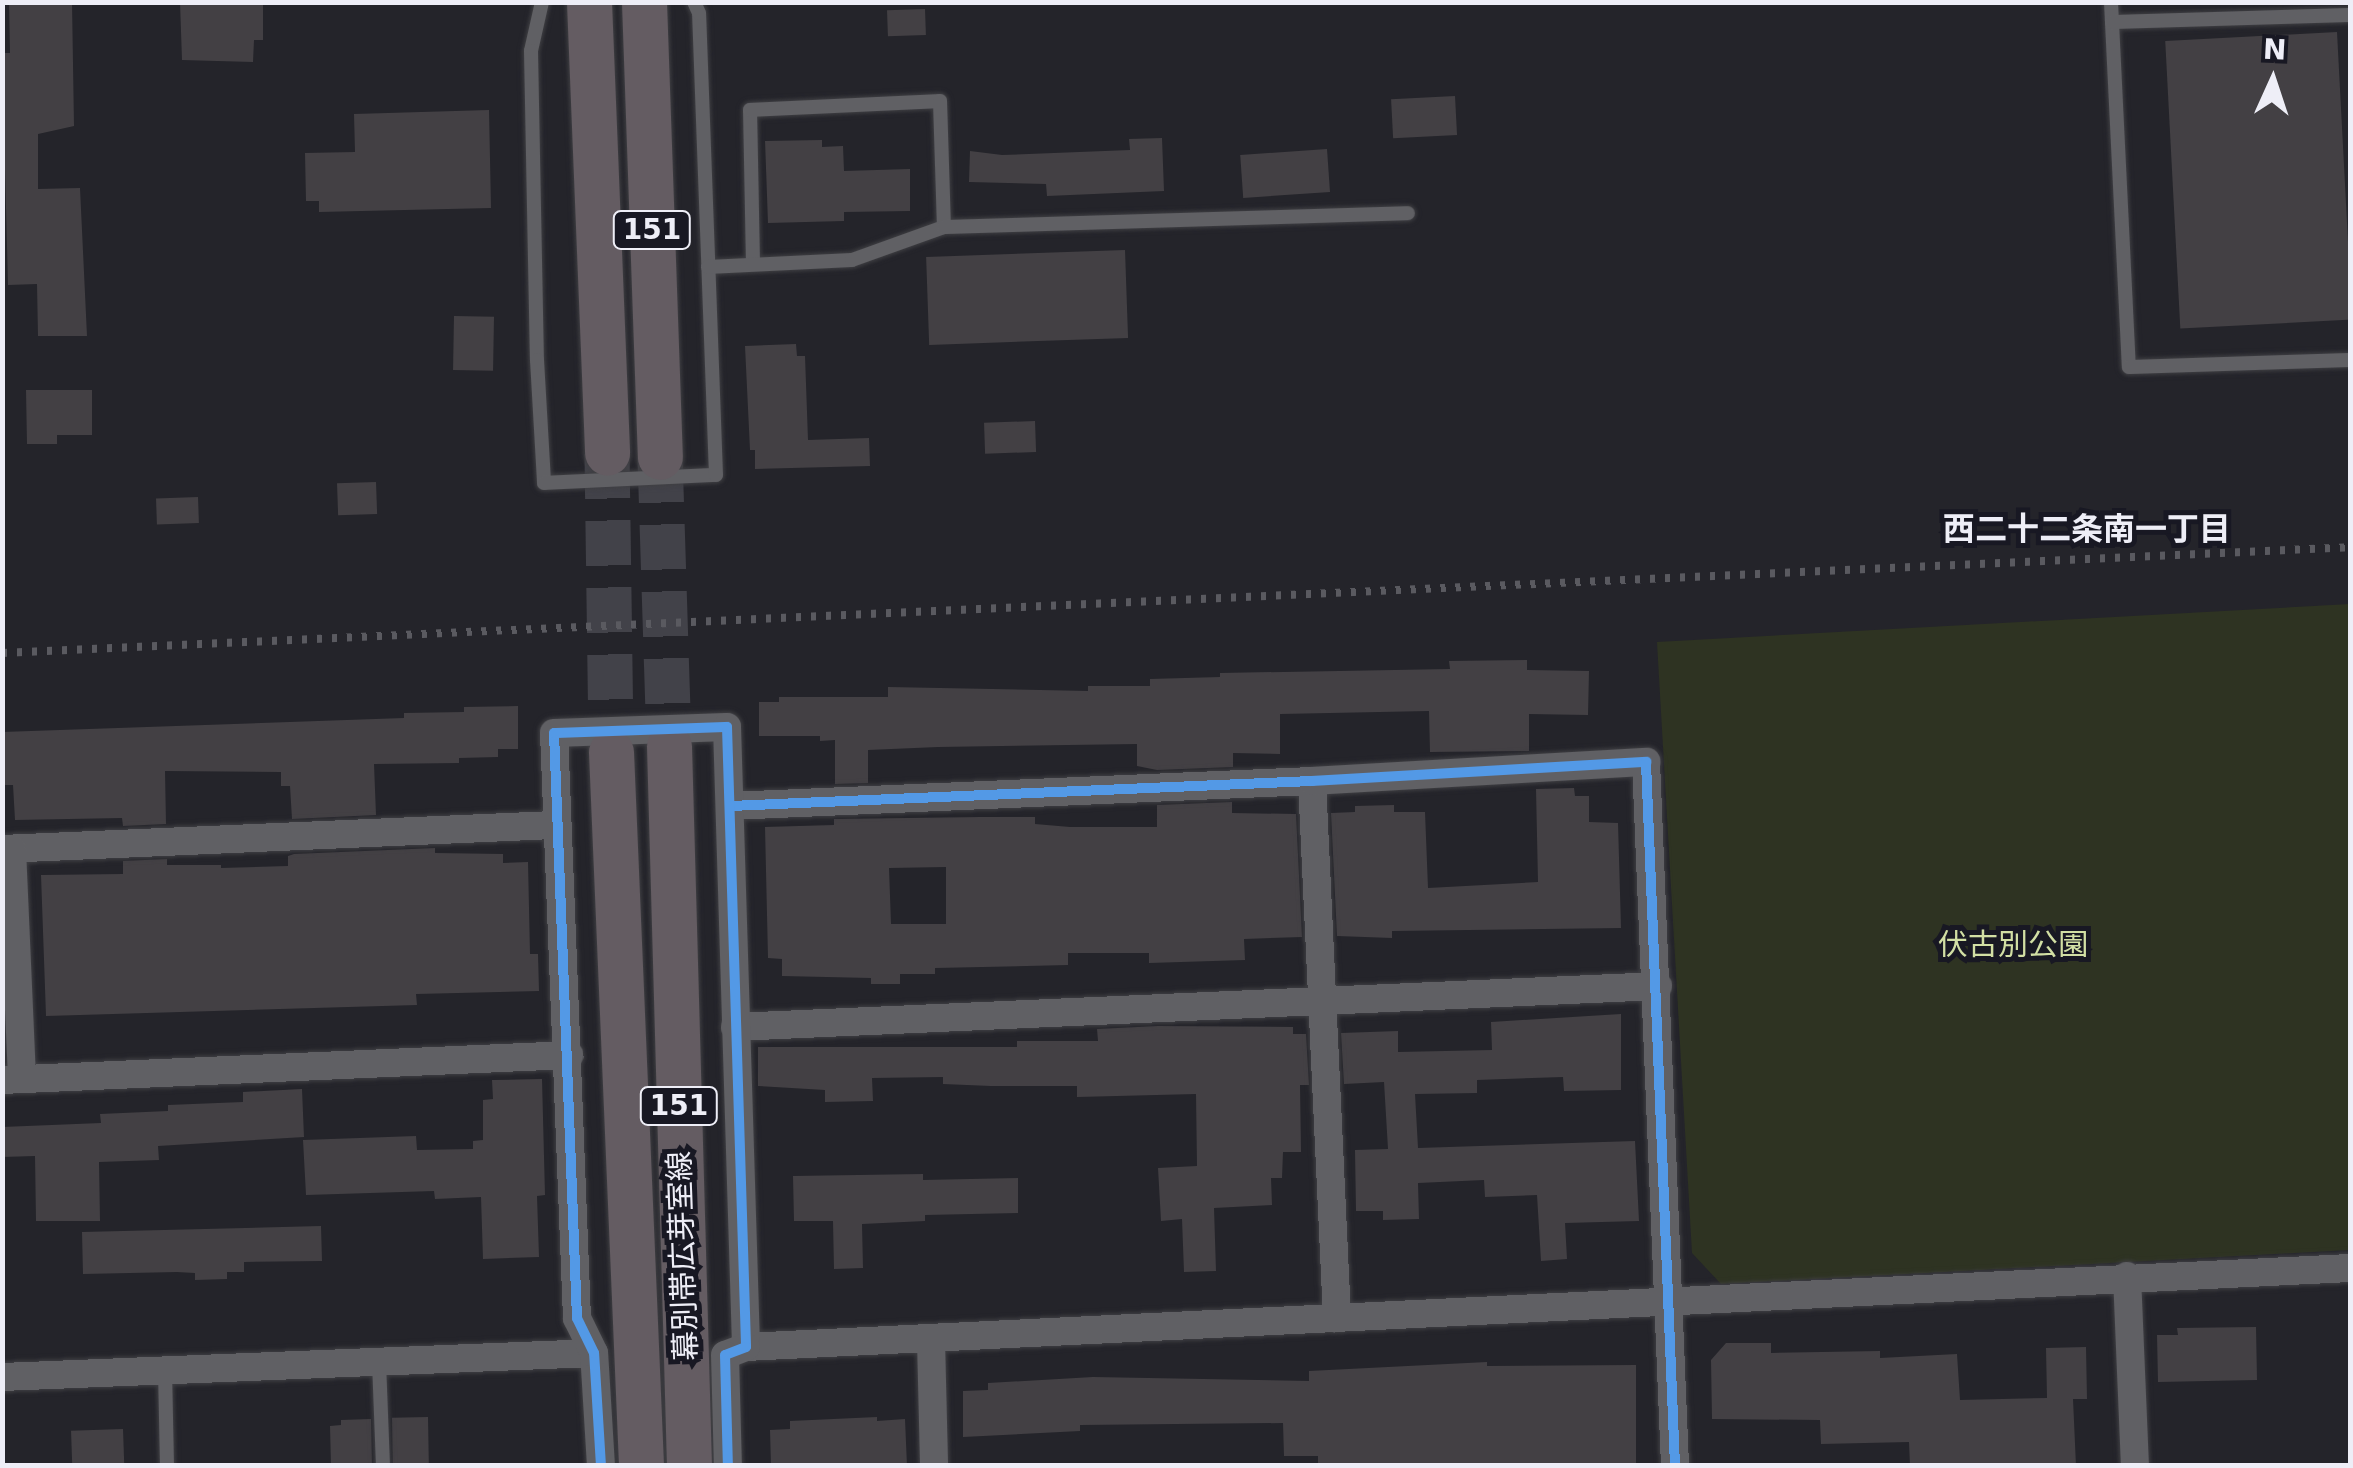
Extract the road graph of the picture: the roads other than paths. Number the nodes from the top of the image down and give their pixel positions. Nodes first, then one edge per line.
1 (542, 2) edge
2 (589, 2) edge
3 (644, 2) edge
4 (694, 2) edge
5 (2111, 2) edge
6 (2349, 2) edge
7 (2350, 15) edge
8 (2112, 22) junction
9 (1408, 213) dead end
10 (944, 227) junction
11 (753, 264) junction
12 (708, 267) junction
13 (2350, 360) edge
14 (607, 453) tunnel mouth
15 (660, 457) tunnel mouth
16 (669, 746) tunnel mouth
17 (611, 752) tunnel mouth
18 (1312, 781) junction
19 (730, 806) junction
20 (555, 825) junction
21 (7, 849) edge
22 (1658, 986) junction
23 (1319, 1004) junction
24 (735, 1027) junction
25 (569, 1055) junction
26 (12, 1080) edge
27 (2350, 1268) edge
28 (2127, 1276) junction
29 (1669, 1303) junction
30 (1338, 1318) junction
31 (931, 1340) junction
32 (746, 1347) junction
33 (594, 1353) junction
34 (379, 1362) junction
35 (164, 1370) junction
36 (2, 1377) edge
37 (167, 1466) edge
38 (382, 1466) edge
39 (600, 1466) edge
40 (641, 1466) edge
41 (689, 1466) edge
42 (728, 1466) edge
43 (934, 1466) edge
44 (1676, 1466) edge
45 (2135, 1466) edge

1 - 12 lane
2 - 14 main road, 151
3 - 15 main road, 151
4 - 12 lane
5 - 8 lane
6 - 7 lane
7 - 8 lane
8 - 13 lane
9 - 10 lane
10 - 11 lane
10 - 11 lane
11 - 12 lane
16 - 41 main road, 幕別帯広芽室線 / 151
17 - 40 main road, 幕別帯広芽室線 / 151
18 - 19 street
18 - 22 street
18 - 23 street
19 - 20 street
19 - 24 street
20 - 21 street
20 - 25 street
21 - 26 street
22 - 23 street
22 - 29 street
23 - 24 street
23 - 30 street
24 - 32 street
25 - 26 street
25 - 33 street
27 - 28 street
28 - 29 street
28 - 45 street
29 - 30 street
29 - 44 street
30 - 31 street
31 - 32 street
31 - 43 street
32 - 42 street
33 - 34 street
33 - 39 street
34 - 35 street
34 - 38 lane
35 - 36 street
35 - 37 lane

